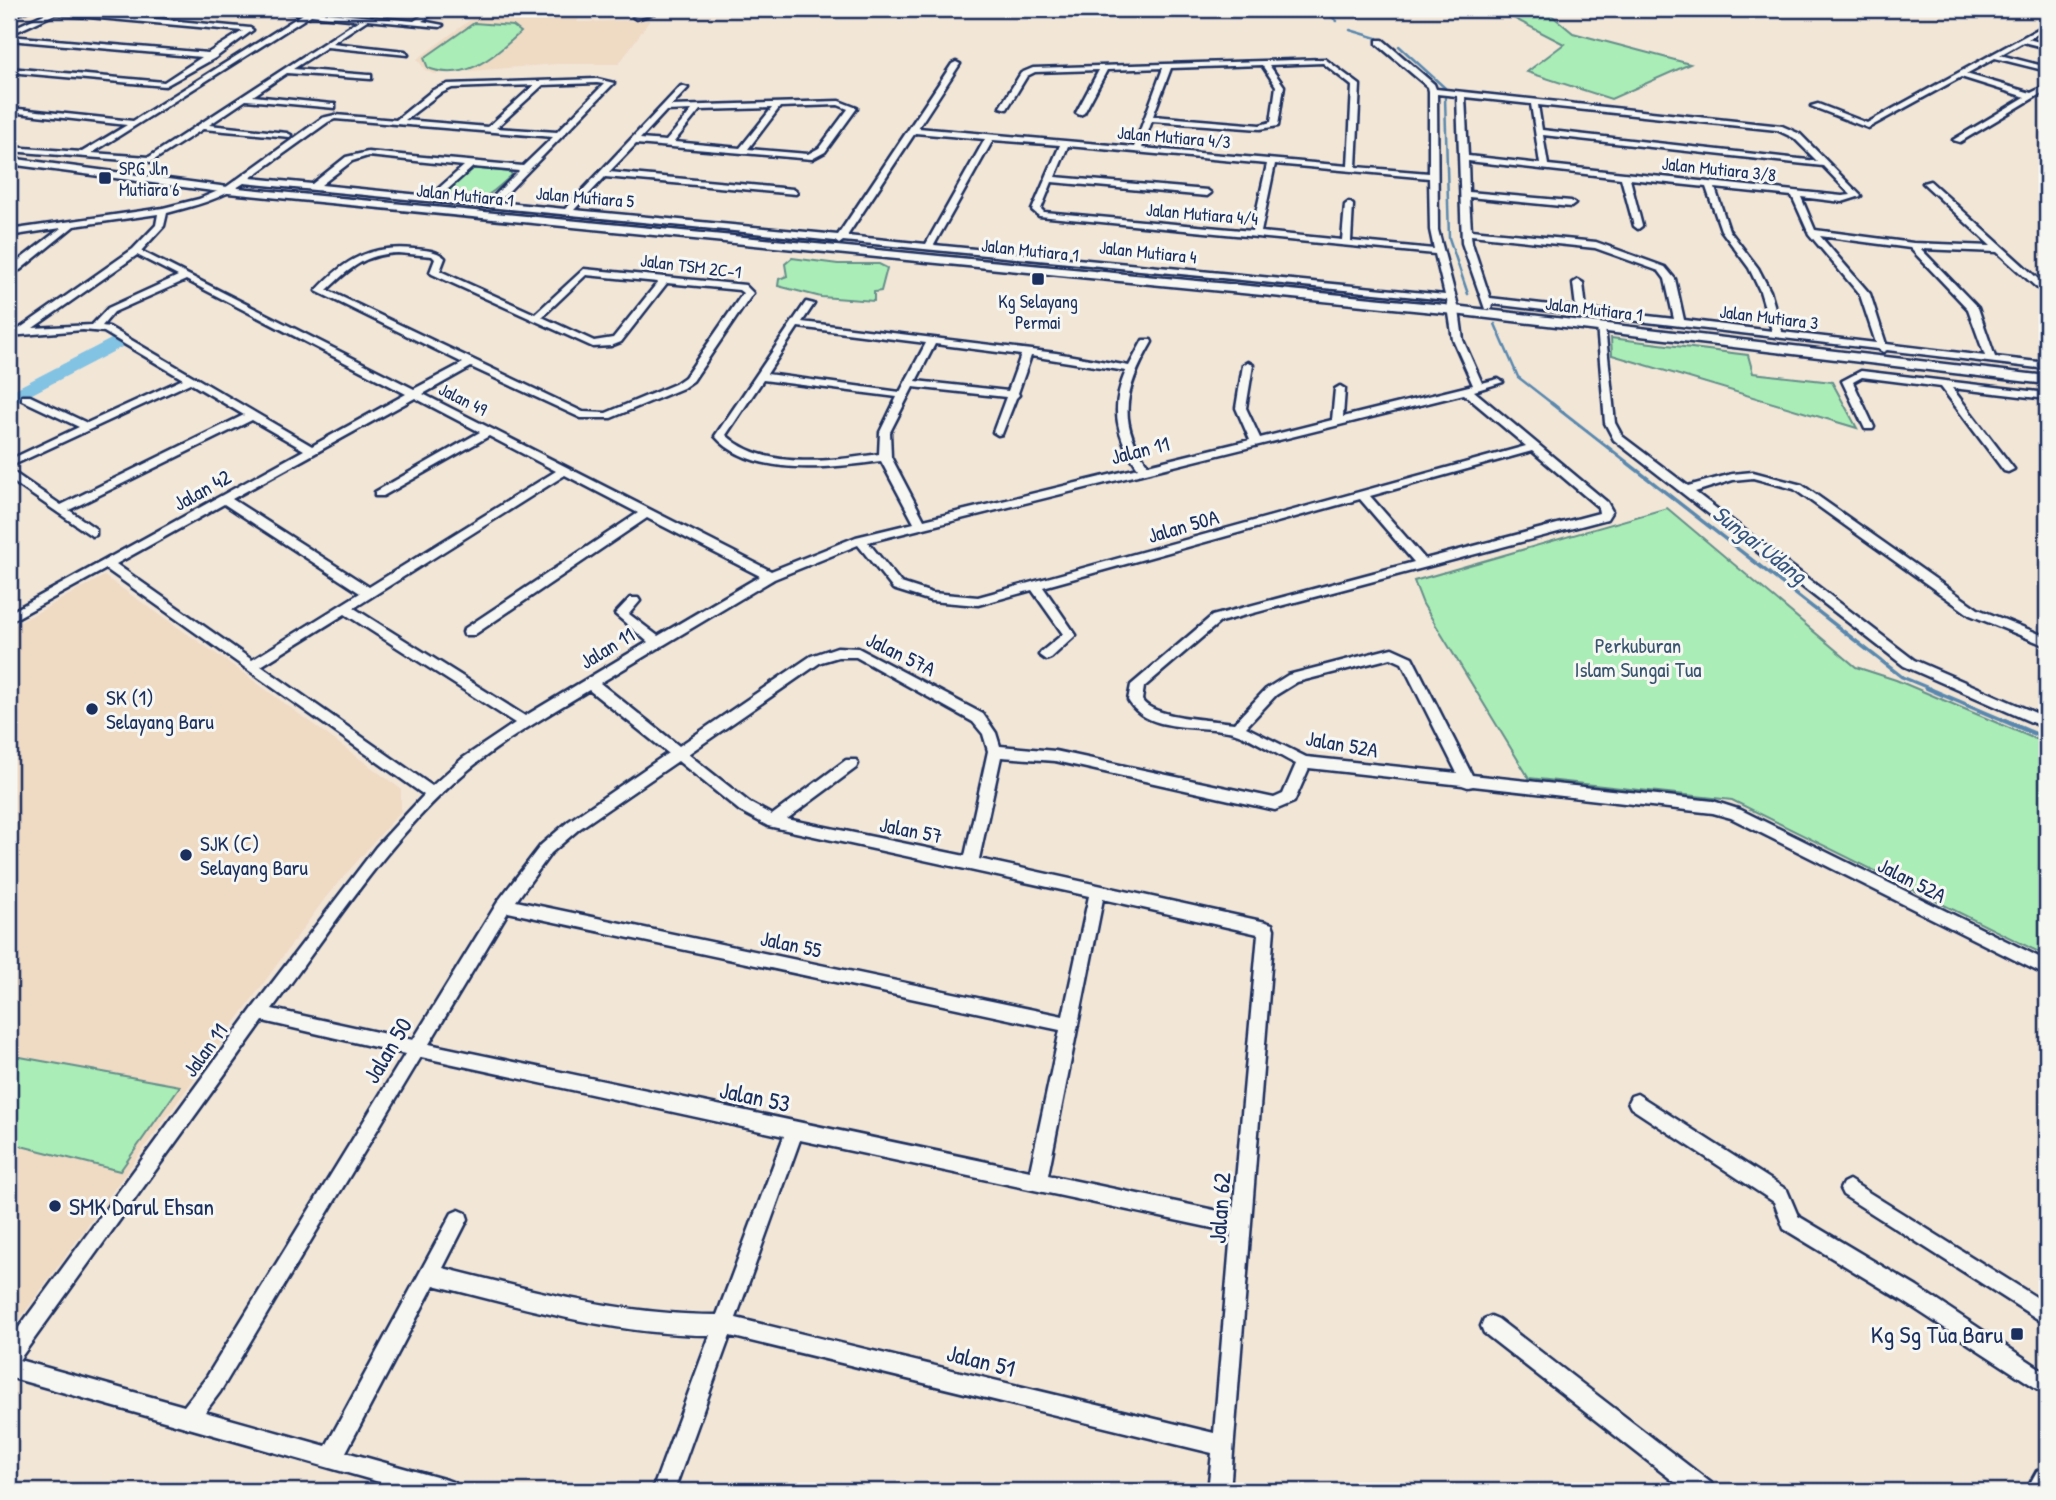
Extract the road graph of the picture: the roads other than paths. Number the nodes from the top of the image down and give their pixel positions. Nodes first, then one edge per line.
1 (28, 9) edge
2 (267, 9) edge
3 (436, 9) edge
4 (664, 9) edge
5 (57, 10) edge
6 (310, 13) junction
7 (9, 16) edge
8 (636, 17) dead end
9 (366, 18) junction
10 (415, 23) junction
11 (440, 25) dead end
12 (2047, 26) edge
13 (9, 35) edge
14 (2022, 40) junction
15 (1380, 42) dead end
16 (327, 45) junction
17 (2047, 46) edge
18 (405, 53) dead end
19 (212, 56) junction
20 (1994, 56) junction
21 (1264, 63) junction
22 (956, 65) dead end
23 (1168, 65) junction
24 (1104, 68) junction
25 (2047, 69) edge
26 (9, 70) edge
27 (287, 71) junction
28 (1961, 75) junction
29 (368, 77) dead end
30 (542, 82) junction
31 (2047, 87) edge
32 (684, 88) dead end
33 (1433, 91) junction
34 (1461, 94) junction
35 (2031, 96) junction
36 (246, 98) junction
37 (1534, 102) junction
38 (778, 105) junction
39 (332, 106) dead end
40 (1815, 106) dead end
41 (1004, 107) dead end
42 (698, 108) junction
43 (664, 109) junction
44 (9, 110) edge
45 (1080, 113) dead end
46 (1149, 118) junction
47 (399, 121) junction
48 (134, 123) junction
49 (202, 127) junction
50 (490, 129) junction
51 (912, 130) junction
52 (1538, 132) junction
53 (287, 135) dead end
54 (559, 135) junction
55 (990, 137) junction
56 (634, 141) junction
57 (1957, 141) dead end
58 (668, 144) junction
59 (1065, 144) junction
60 (9, 149) edge
61 (1137, 150) junction
62 (742, 151) junction
63 (82, 156) junction
64 (1464, 158) junction
65 (9, 162) edge
66 (1271, 162) junction
67 (470, 164) junction
68 (1825, 164) junction
69 (1544, 166) junction
70 (525, 169) junction
71 (1352, 169) junction
72 (603, 174) junction
73 (1625, 175) junction
74 (1433, 176) junction
75 (1049, 179) junction
76 (243, 180) junction
77 (1927, 183) dead end
78 (1709, 184) junction
79 (315, 187) junction
80 (228, 190) junction
81 (793, 192) dead end
82 (1207, 194) dead end
83 (1465, 194) junction
84 (1795, 194) junction
85 (432, 198) junction
86 (491, 204) junction
87 (1571, 204) dead end
88 (1349, 205) dead end
89 (163, 211) junction
90 (568, 211) junction
91 (74, 223) junction
92 (1637, 226) dead end
93 (1466, 232) junction
94 (1812, 232) junction
95 (9, 233) edge
96 (1256, 235) junction
97 (842, 237) junction
98 (1346, 243) junction
99 (929, 246) junction
100 (1913, 246) junction
101 (834, 248) junction
102 (2002, 249) junction
103 (1440, 252) junction
104 (140, 253) dead end
105 (9, 271) edge
106 (186, 277) junction
107 (664, 280) junction
108 (1578, 283) dead end
109 (2047, 292) edge
110 (1486, 300) junction
111 (809, 304) dead end
112 (1453, 304) junction
113 (1581, 313) junction
114 (1490, 314) junction
115 (537, 317) junction
116 (797, 324) junction
117 (1680, 324) junction
118 (95, 327) junction
119 (1600, 327) junction
120 (14, 334) edge
121 (1778, 335) junction
122 (931, 342) junction
123 (1147, 342) dead end
124 (1882, 349) junction
125 (1027, 353) junction
126 (1991, 359) junction
127 (470, 363) junction
128 (1248, 365) dead end
129 (2047, 366) edge
130 (1131, 369) junction
131 (762, 377) junction
132 (190, 379) junction
133 (2047, 381) edge
134 (1498, 382) dead end
135 (910, 383) junction
136 (1944, 384) junction
137 (1340, 389) dead end
138 (1473, 389) junction
139 (414, 394) junction
140 (903, 395) junction
141 (1014, 395) junction
142 (2047, 396) edge
143 (26, 398) dead end
144 (253, 415) junction
145 (1337, 423) junction
146 (87, 427) junction
147 (1869, 427) dead end
148 (488, 432) junction
149 (998, 432) dead end
150 (1256, 442) junction
151 (1535, 447) junction
152 (313, 451) junction
153 (886, 457) junction
154 (9, 464) edge
155 (2008, 469) dead end
156 (1146, 470) junction
157 (564, 471) junction
158 (9, 474) edge
159 (1684, 491) junction
160 (379, 494) dead end
161 (1363, 496) junction
162 (225, 500) junction
163 (60, 510) junction
164 (645, 514) junction
165 (921, 525) junction
166 (92, 532) dead end
167 (860, 540) junction
168 (107, 564) junction
169 (1422, 564) junction
170 (770, 576) junction
171 (1035, 587) junction
172 (369, 593) junction
173 (634, 601) dead end
174 (345, 608) junction
175 (9, 618) edge
176 (469, 632) dead end
177 (657, 642) junction
178 (2047, 642) edge
179 (1046, 655) dead end
180 (253, 666) junction
181 (590, 682) junction
182 (525, 723) junction
183 (2047, 724) edge
184 (1237, 728) junction
185 (995, 751) junction
186 (678, 753) junction
187 (1304, 762) junction
188 (851, 764) dead end
189 (1468, 782) junction
190 (433, 794) junction
191 (773, 822) junction
192 (971, 863) junction
193 (1097, 892) junction
194 (505, 905) junction
195 (1266, 929) joint
196 (2047, 970) edge
197 (258, 1013) junction
198 (1069, 1025) junction
199 (417, 1048) junction
200 (1637, 1102) dead end
201 (795, 1129) junction
202 (1037, 1182) junction
203 (1849, 1189) dead end
204 (459, 1219) dead end
205 (1242, 1225) junction
206 (429, 1274) junction
207 (2047, 1315) edge
208 (726, 1325) junction
209 (1491, 1326) dead end
210 (9, 1357) edge
211 (9, 1367) edge
212 (2047, 1385) edge
213 (188, 1418) junction
214 (1224, 1446) junction
215 (331, 1459) junction
216 (2047, 1481) edge
217 (447, 1491) edge
218 (663, 1491) edge
219 (1220, 1491) edge
220 (1703, 1491) edge
221 (2041, 1491) edge

1 - 7 street
2 - 6 street
3 - 10 street
4 - 8 street
5 - 13 street
5 - 19 street
6 - 9 street
6 - 48 street
9 - 10 street
9 - 16 street
10 - 11 street
12 - 14 street
13 - 19 street
14 - 17 street
14 - 20 street
15 - 33 street
16 - 18 street
16 - 27 street
19 - 26 street
20 - 25 street
20 - 28 street
21 - 23 street
21 - 46 street
21 - 71 street
22 - 51 street
23 - 24 street
23 - 46 street
24 - 41 street
24 - 45 street
27 - 29 street
27 - 36 street
28 - 35 street
28 - 40 street
30 - 47 street
30 - 50 street
30 - 54 street
31 - 35 street
32 - 43 street
33 - 34 street
33 - 74 street
34 - 37 street
34 - 64 street
35 - 57 street
36 - 39 street
36 - 49 street
37 - 52 street
37 - 68 street, Jalan Mutiara 3/8
38 - 42 street
38 - 62 street
38 - 62 street
42 - 43 street
42 - 58 street
43 - 56 street
44 - 48 street
46 - 61 street
47 - 50 street
47 - 76 street
48 - 63 street
49 - 53 street
49 - 63 street
50 - 54 street
51 - 55 street, Jalan Mutiara 4/3
51 - 97 street
52 - 68 street
52 - 69 street
54 - 70 street
55 - 59 street, Jalan Mutiara 4/3
55 - 99 street
56 - 58 street
56 - 72 street
58 - 62 street
59 - 61 street, Jalan Mutiara 4/3
59 - 75 street, Jalan Mutiara 4/4
60 - 63 street
61 - 66 street, Jalan Mutiara 4/3
64 - 69 street, Jalan Mutiara 3/8
64 - 83 street
65 - 80 street, Jalan Mutiara 1
66 - 71 street, Jalan Mutiara 4/3
66 - 96 street
67 - 70 street
67 - 79 street
67 - 85 street
68 - 84 street, Jalan Mutiara 3/8
69 - 73 street, Jalan Mutiara 3/8
70 - 86 street
71 - 74 street, Jalan Mutiara 4/3
72 - 81 street
72 - 90 street
73 - 78 street, Jalan Mutiara 3/8
73 - 92 street
74 - 103 street
75 - 82 street
75 - 96 street, Jalan Mutiara 4/4
76 - 79 street, Jalan Mutiara 5
76 - 80 street
77 - 102 street
78 - 84 street, Jalan Mutiara 3/8
78 - 121 street
79 - 85 street, Jalan Mutiara 5
80 - 89 street
80 - 101 street, Jalan Mutiara 1
83 - 87 street
83 - 93 street
84 - 94 street
85 - 86 street, Jalan Mutiara 5
86 - 90 street, Jalan Mutiara 5
88 - 98 street
89 - 91 street
89 - 120 street
90 - 97 street, Jalan Mutiara 5
91 - 95 street
91 - 105 street
93 - 110 street
93 - 117 street
94 - 100 street
94 - 124 street
96 - 98 street, Jalan Mutiara 4/4
97 - 99 street, Jalan Mutiara 4
97 - 101 street
98 - 103 street, Jalan Mutiara 4/4
99 - 112 street, Jalan Mutiara 4
100 - 102 street
100 - 126 street
101 - 112 street, Jalan Mutiara 1
102 - 109 street
103 - 112 street
104 - 106 street, Jalan 49
106 - 118 street
106 - 139 street, Jalan 49
107 - 115 street, Jalan TSM 2C-1
107 - 115 street
107 - 127 street, Jalan TSM 2C-1
108 - 113 street
110 - 113 street, Jalan Mutiara 3
110 - 114 street
111 - 116 street
112 - 114 street, Jalan Mutiara 1
112 - 138 street
113 - 117 street, Jalan Mutiara 3
114 - 119 street, Jalan Mutiara 1
115 - 127 street, Jalan TSM 2C-1
116 - 122 street
116 - 131 street
117 - 121 street, Jalan Mutiara 3
118 - 120 street
118 - 132 street
119 - 133 street, Jalan Mutiara 1
119 - 159 street
121 - 124 street, Jalan Mutiara 3
122 - 125 street
122 - 135 street
123 - 130 street
124 - 126 street, Jalan Mutiara 3
125 - 130 street
125 - 141 street
126 - 129 street, Jalan Mutiara 3
127 - 139 street
128 - 150 street
130 - 156 street
131 - 140 street
131 - 153 street
132 - 144 street
132 - 146 street
134 - 138 street, Jalan 11
135 - 140 street
135 - 141 street
136 - 142 street
136 - 147 street
136 - 155 street
137 - 145 street
138 - 145 street, Jalan 11
138 - 151 street
139 - 148 street, Jalan 49
139 - 152 street, Jalan 42
140 - 153 street
141 - 149 street
143 - 146 street
144 - 152 street
144 - 163 street
145 - 150 street, Jalan 11
146 - 154 street
148 - 157 street, Jalan 49
148 - 160 street
150 - 156 street, Jalan 11
151 - 161 street, Jalan 50A
151 - 169 street, Jalan 52A
152 - 162 street, Jalan 42
153 - 165 street
156 - 165 street, Jalan 11
157 - 164 street, Jalan 49
157 - 172 street
158 - 163 street
159 - 178 street
159 - 183 street
161 - 169 street
161 - 171 street, Jalan 50A
162 - 168 street, Jalan 42
162 - 172 street
163 - 166 street
164 - 170 street, Jalan 49
164 - 176 street
165 - 167 street, Jalan 11
167 - 170 street, Jalan 11
167 - 171 street, Jalan 50A
168 - 175 street, Jalan 42
168 - 180 street
169 - 184 street, Jalan 52A
170 - 177 street, Jalan 11
171 - 179 street
172 - 174 street
173 - 177 street
174 - 180 street
174 - 182 street
177 - 181 street, Jalan 11
180 - 190 street
181 - 182 street, Jalan 11
181 - 186 street, Jalan 57
182 - 190 street, Jalan 11
184 - 187 street, Jalan 52A
184 - 189 street
185 - 186 street, Jalan 57A
185 - 187 street
185 - 192 street
186 - 191 street, Jalan 57
186 - 194 street, Jalan 50
187 - 189 street, Jalan 52A
188 - 191 street
189 - 196 street, Jalan 52A
190 - 197 street, Jalan 11
191 - 192 street, Jalan 57
192 - 193 street, Jalan 57
193 - 195 street, Jalan 57
193 - 198 street
194 - 198 street, Jalan 55
194 - 199 street, Jalan 50
195 - 205 street, Jalan 62
197 - 199 street, Jalan 53
197 - 210 street, Jalan 11
198 - 202 street
199 - 201 street, Jalan 53
199 - 213 street, Jalan 50
200 - 212 street
201 - 202 street, Jalan 53
201 - 208 street
202 - 205 street, Jalan 53
203 - 207 street
204 - 206 street
205 - 214 street, Jalan 62
206 - 208 street, Jalan 51
206 - 215 street
208 - 214 street, Jalan 51
208 - 218 street
209 - 220 street
211 - 213 street
213 - 215 street
214 - 219 street, Jalan 62
215 - 217 street
216 - 221 main road

